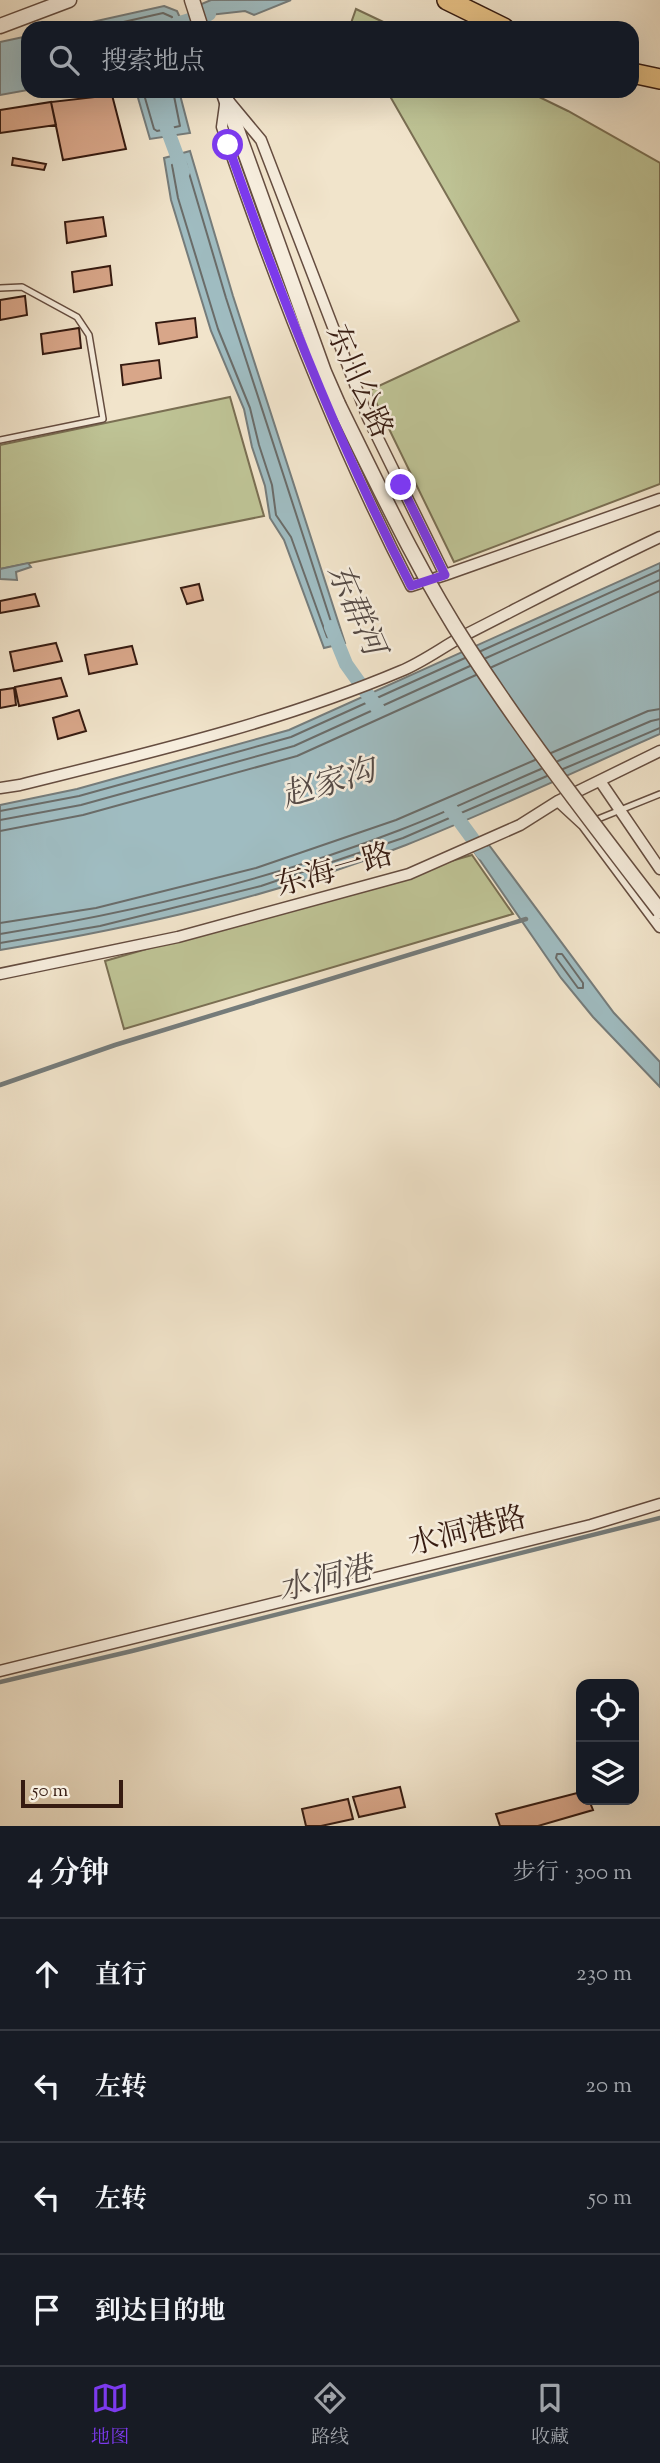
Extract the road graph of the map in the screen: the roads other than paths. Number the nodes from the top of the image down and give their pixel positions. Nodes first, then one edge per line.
1 (69, 0) edge
2 (192, 0) edge
3 (447, 0) edge
4 (199, 21) edge
5 (489, 21) edge
6 (0, 26) edge
7 (639, 74) edge
8 (660, 79) edge
9 (225, 98) edge
10 (226, 98) edge
11 (228, 98) edge
12 (0, 288) edge
13 (0, 440) edge
14 (660, 499) edge
15 (660, 537) edge
16 (445, 575) junction
17 (660, 751) edge
18 (600, 781) junction
19 (0, 788) edge
20 (660, 794) edge
21 (558, 802) junction
22 (620, 810) junction
23 (583, 825) junction
24 (660, 869) edge
25 (660, 911) edge
26 (660, 927) edge
27 (0, 974) edge
28 (660, 1504) edge
29 (0, 1671) edge

1 - 6 street
2 - 4 street
3 - 5 highway
7 - 8 highway
9 - 16 street
10 - 25 street, 东川公路, bridge
11 - 16 street
12 - 13 lane
14 - 16 street
15 - 19 street
17 - 18 street, 东海一路
18 - 21 street, 东海一路
18 - 22 street
20 - 22 lane
21 - 23 street
21 - 27 street, 东海一路
22 - 23 lane
22 - 24 street
23 - 26 street
28 - 29 street, 水洞港路

